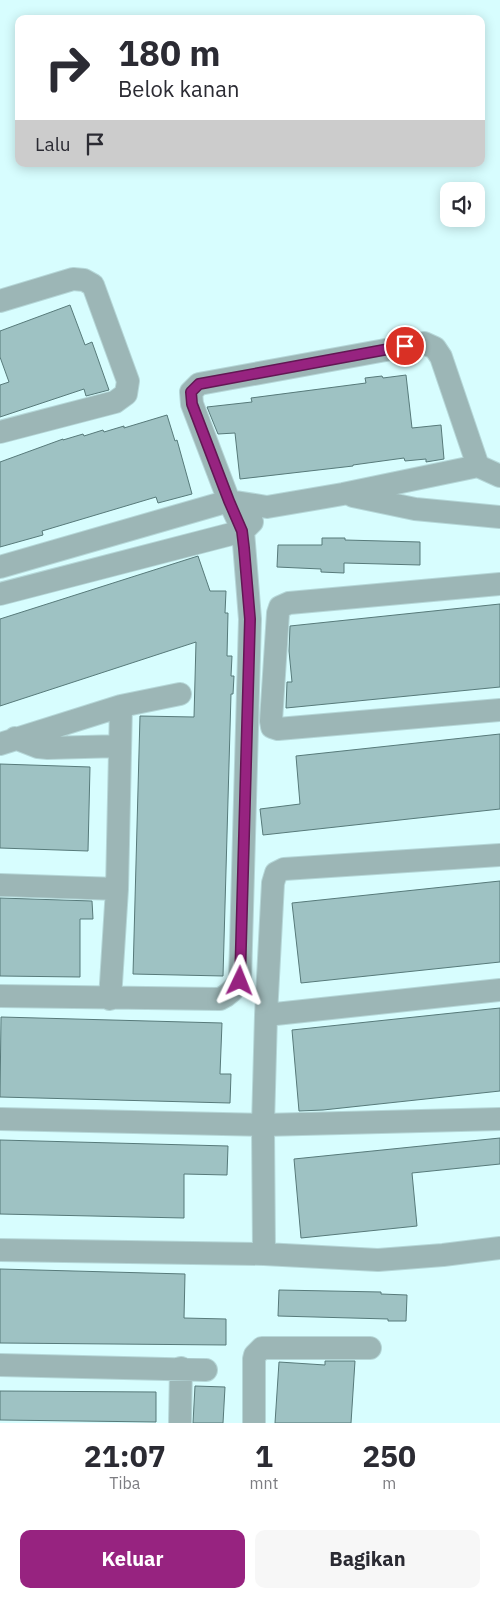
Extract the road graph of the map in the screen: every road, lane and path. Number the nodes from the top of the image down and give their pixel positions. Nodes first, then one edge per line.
1 (0, 301) edge
2 (0, 432) edge
3 (478, 466) junction
4 (500, 476) edge
5 (343, 494) junction
6 (229, 501) junction
7 (268, 507) junction
8 (500, 518) edge
9 (242, 531) junction
10 (0, 567) edge
11 (500, 584) edge
12 (0, 594) edge
13 (180, 694) dead end
14 (121, 706) junction
15 (500, 710) edge
16 (7, 741) edge
17 (120, 746) junction
18 (500, 855) edge
19 (0, 885) edge
20 (117, 889) junction
21 (500, 990) edge
22 (0, 996) edge
23 (110, 999) junction
24 (266, 1015) junction
25 (0, 1119) edge
26 (500, 1119) edge
27 (263, 1125) junction
28 (500, 1248) edge
29 (0, 1250) edge
30 (264, 1254) junction
31 (370, 1348) dead end
32 (0, 1365) edge
33 (181, 1368) junction
34 (206, 1370) dead end
35 (180, 1423) edge
36 (254, 1423) edge

1 - 2 street
3 - 4 street
3 - 5 street
3 - 6 street
5 - 7 street
5 - 8 street
6 - 7 street
6 - 9 street
6 - 10 street
7 - 9 street
9 - 12 street
9 - 23 street
11 - 15 street
13 - 14 street
14 - 16 street
14 - 17 street
16 - 17 street
17 - 20 street
18 - 24 street
19 - 20 street
20 - 23 street
21 - 24 street
22 - 23 street
24 - 27 street
25 - 27 street
26 - 27 street
27 - 30 street
28 - 30 street
29 - 30 street
31 - 36 street
32 - 33 street
33 - 34 street
33 - 35 street

